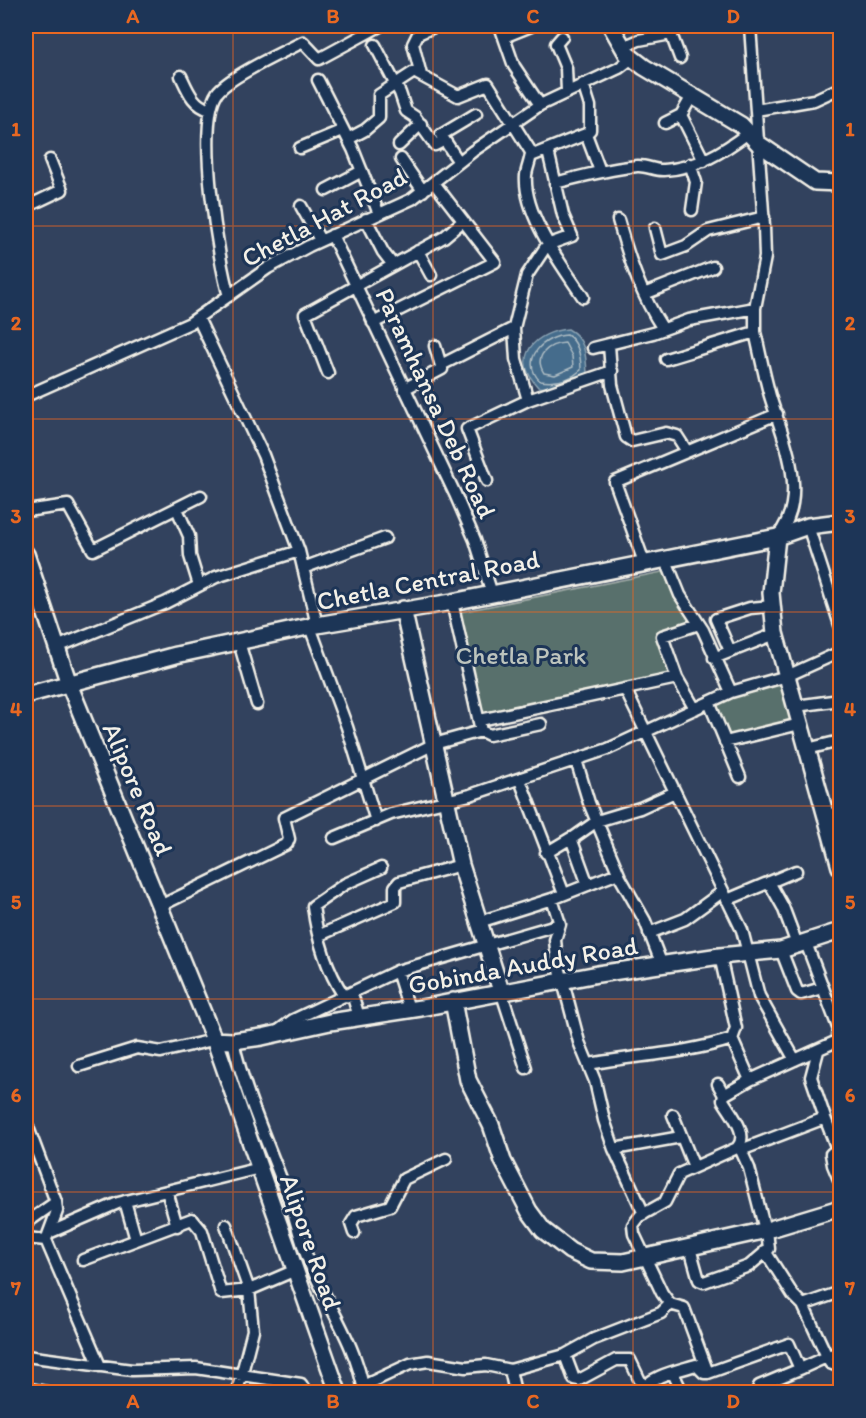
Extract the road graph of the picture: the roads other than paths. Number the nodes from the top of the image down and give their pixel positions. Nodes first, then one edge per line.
1 (380, 26) edge
2 (436, 26) edge
3 (500, 26) edge
4 (531, 26) edge
5 (611, 26) edge
6 (750, 26) edge
7 (669, 30) edge
8 (506, 36) junction
9 (562, 37) dead end
10 (375, 45) dead end
11 (628, 52) junction
12 (680, 58) dead end
13 (421, 75) junction
14 (181, 76) dead end
15 (318, 80) dead end
16 (583, 84) junction
17 (395, 85) junction
18 (840, 88) edge
19 (567, 91) junction
20 (692, 96) junction
21 (540, 105) junction
22 (210, 110) junction
23 (756, 110) junction
24 (476, 114) dead end
25 (681, 115) junction
26 (513, 123) junction
27 (665, 123) dead end
28 (421, 124) junction
29 (748, 133) junction
30 (346, 134) junction
31 (586, 134) junction
32 (443, 141) junction
33 (759, 144) junction
34 (399, 145) dead end
35 (300, 148) dead end
36 (548, 151) junction
37 (531, 156) junction
38 (401, 159) dead end
39 (51, 160) dead end
40 (704, 161) junction
41 (459, 162) junction
42 (690, 164) junction
43 (362, 171) junction
44 (600, 171) junction
45 (434, 183) junction
46 (555, 183) junction
47 (840, 183) edge
48 (326, 190) dead end
49 (423, 191) junction
50 (301, 206) dead end
51 (26, 207) edge
52 (692, 210) dead end
53 (379, 214) junction
54 (764, 217) junction
55 (366, 219) junction
56 (618, 220) dead end
57 (463, 221) junction
58 (655, 228) dead end
59 (332, 235) junction
60 (320, 240) junction
61 (547, 245) junction
62 (418, 251) junction
63 (393, 265) junction
64 (713, 267) dead end
65 (431, 274) dead end
66 (357, 287) junction
67 (644, 294) junction
68 (230, 296) junction
69 (583, 297) dead end
70 (755, 308) junction
71 (198, 318) junction
72 (373, 323) junction
73 (514, 328) junction
74 (663, 329) junction
75 (755, 332) junction
76 (609, 345) junction
77 (435, 346) dead end
78 (593, 348) dead end
79 (666, 358) dead end
80 (441, 365) junction
81 (612, 371) junction
82 (328, 372) dead end
83 (404, 389) junction
84 (26, 396) edge
85 (528, 400) junction
86 (777, 414) junction
87 (686, 450) junction
88 (487, 481) dead end
89 (201, 496) dead end
90 (177, 509) junction
91 (26, 511) edge
92 (840, 522) edge
93 (808, 526) junction
94 (777, 537) junction
95 (385, 538) dead end
96 (299, 551) junction
97 (26, 554) edge
98 (665, 558) junction
99 (644, 562) junction
100 (303, 568) junction
101 (200, 585) junction
102 (492, 594) junction
103 (836, 598) edge
104 (452, 602) junction
105 (772, 606) junction
106 (403, 609) junction
107 (699, 624) junction
108 (840, 624) edge
109 (313, 626) junction
110 (775, 634) junction
111 (239, 642) junction
112 (57, 647) junction
113 (730, 651) junction
114 (840, 652) edge
115 (714, 658) junction
116 (787, 676) junction
117 (677, 678) junction
118 (69, 684) junction
119 (626, 689) junction
120 (731, 692) junction
121 (26, 695) edge
122 (840, 700) edge
123 (709, 702) junction
124 (257, 704) dead end
125 (796, 706) junction
126 (695, 709) junction
127 (541, 724) dead end
128 (800, 724) junction
129 (481, 725) junction
130 (647, 732) junction
131 (840, 741) edge
132 (725, 742) junction
133 (434, 744) junction
134 (807, 749) junction
135 (576, 760) junction
136 (740, 777) dead end
137 (363, 780) junction
138 (520, 780) junction
139 (675, 792) junction
140 (447, 801) junction
141 (834, 814) edge
142 (376, 821) junction
143 (597, 821) junction
144 (334, 838) dead end
145 (570, 840) junction
146 (546, 853) junction
147 (461, 865) junction
148 (381, 867) dead end
149 (840, 867) edge
150 (796, 872) dead end
151 (618, 873) junction
152 (769, 882) junction
153 (588, 885) junction
154 (564, 894) junction
155 (724, 896) junction
156 (552, 899) junction
157 (160, 906) junction
158 (479, 922) junction
159 (560, 924) junction
160 (840, 932) edge
161 (650, 933) junction
162 (320, 935) junction
163 (802, 945) junction
164 (488, 946) junction
165 (781, 950) junction
166 (750, 954) junction
167 (720, 956) junction
168 (662, 965) junction
169 (396, 971) junction
170 (564, 980) junction
171 (822, 988) junction
172 (501, 991) junction
173 (344, 996) junction
174 (453, 1001) junction
175 (409, 1009) junction
176 (359, 1017) junction
177 (276, 1033) junction
178 (732, 1039) junction
179 (233, 1041) junction
180 (215, 1045) junction
181 (818, 1051) junction
182 (795, 1060) junction
183 (589, 1064) junction
184 (79, 1066) dead end
185 (526, 1068) dead end
186 (750, 1080) junction
187 (718, 1084) dead end
188 (724, 1095) junction
189 (673, 1115) dead end
190 (825, 1118) junction
191 (26, 1122) edge
192 (681, 1137) junction
193 (740, 1148) junction
194 (839, 1148) edge
195 (614, 1149) junction
196 (446, 1159) dead end
197 (693, 1167) junction
198 (256, 1169) junction
199 (840, 1182) edge
200 (166, 1191) junction
201 (56, 1202) junction
202 (125, 1202) junction
203 (839, 1211) edge
204 (644, 1214) junction
205 (26, 1223) edge
206 (226, 1225) dead end
207 (177, 1226) junction
208 (766, 1230) junction
209 (354, 1233) dead end
210 (48, 1236) junction
211 (26, 1238) edge
212 (136, 1240) junction
213 (690, 1248) junction
214 (765, 1251) junction
215 (644, 1257) junction
216 (83, 1260) dead end
217 (291, 1272) junction
218 (249, 1290) junction
219 (840, 1292) edge
220 (670, 1304) junction
221 (803, 1305) junction
222 (840, 1351) edge
223 (26, 1354) edge
224 (565, 1355) junction
225 (826, 1356) junction
226 (100, 1366) junction
227 (840, 1367) edge
228 (800, 1369) junction
229 (510, 1370) junction
230 (708, 1372) junction
231 (673, 1373) junction
232 (241, 1375) junction
233 (26, 1388) edge
234 (296, 1388) edge
235 (364, 1389) edge
236 (642, 1390) edge
237 (47, 1392) edge
238 (237, 1392) edge
239 (306, 1392) edge
240 (328, 1392) edge
241 (338, 1392) edge
242 (515, 1392) edge
243 (682, 1392) edge
244 (757, 1392) edge

1 - 22 street
2 - 13 street
3 - 8 street
4 - 8 street
5 - 11 main road
6 - 23 street
7 - 11 street, Chetla Hat Road
7 - 12 street
8 - 21 street
9 - 19 street
10 - 17 street
11 - 16 street, Chetla Hat Road
11 - 20 main road
13 - 17 street
13 - 26 street
14 - 22 street
15 - 30 street
16 - 19 street, Chetla Hat Road
16 - 31 street
17 - 28 street
17 - 30 street
18 - 23 street
19 - 21 street, Chetla Hat Road
20 - 25 street
20 - 29 main road
21 - 26 street, Chetla Hat Road
22 - 68 street
23 - 33 street
24 - 32 street
25 - 27 street
25 - 40 street
26 - 37 street
26 - 41 street, Chetla Hat Road
28 - 32 street
28 - 34 street
29 - 33 main road
29 - 40 street
30 - 35 street
30 - 43 street
31 - 36 street
31 - 44 street
32 - 41 street
33 - 47 main road
33 - 54 street
36 - 37 street
36 - 46 street
37 - 61 street
38 - 49 street
39 - 51 street
40 - 42 street
41 - 45 street, Chetla Hat Road
42 - 44 street
42 - 52 street
43 - 48 street
43 - 53 street
44 - 46 street
45 - 49 street, Chetla Hat Road
45 - 57 street
46 - 61 street
49 - 53 street, Chetla Hat Road
50 - 60 street
53 - 55 street, Chetla Hat Road
54 - 58 street
54 - 70 street
55 - 59 street, Chetla Hat Road
55 - 63 street
56 - 67 street
57 - 62 street
57 - 72 street
59 - 60 street, Chetla Hat Road
59 - 66 street, Paramhansa Deb Road
60 - 68 street, Chetla Hat Road
61 - 69 street
61 - 73 street
62 - 63 street
62 - 65 street
63 - 66 street
64 - 67 street
66 - 72 street, Paramhansa Deb Road
66 - 82 street
67 - 74 street
68 - 71 street, Chetla Hat Road
70 - 74 street
70 - 75 street
71 - 84 street, Chetla Hat Road
71 - 96 street
72 - 83 street, Paramhansa Deb Road
73 - 80 street
73 - 85 street
74 - 76 street
75 - 79 street
75 - 86 street
76 - 78 street
76 - 81 street
77 - 80 street
80 - 83 street
81 - 85 street
81 - 87 street
83 - 102 street, Paramhansa Deb Road
85 - 88 street
86 - 87 street
86 - 94 street
87 - 99 street
89 - 90 street
90 - 91 street
90 - 101 street
92 - 93 main road, Chetla Central Road
93 - 94 main road, Chetla Central Road
93 - 103 street
94 - 98 main road, Chetla Central Road
94 - 105 main road
95 - 100 street
96 - 100 street
96 - 101 street
97 - 112 main road, Alipore Road
98 - 99 main road, Chetla Central Road
98 - 107 street
99 - 102 main road, Chetla Central Road
100 - 109 street
101 - 112 street
102 - 104 main road, Chetla Central Road
103 - 108 street
104 - 106 main road, Chetla Central Road
104 - 129 street
105 - 110 main road
105 - 113 street
106 - 109 main road, Chetla Central Road
106 - 133 main road
107 - 115 street
107 - 117 street
109 - 111 main road, Chetla Central Road
109 - 137 street
110 - 113 street
110 - 116 main road
111 - 118 main road, Chetla Central Road
111 - 124 street
112 - 118 main road, Alipore Road
113 - 115 street
114 - 116 street
115 - 120 street
116 - 120 street
116 - 125 main road
117 - 119 street
117 - 126 street
118 - 121 main road, Chetla Central Road
118 - 157 main road, Alipore Road
119 - 129 street
119 - 130 street
120 - 123 street
122 - 125 street
123 - 126 street
123 - 132 street
125 - 128 main road
126 - 130 street
127 - 129 street
128 - 132 street
128 - 134 main road
129 - 133 street
130 - 135 street
130 - 139 street
131 - 134 street
132 - 136 street
133 - 137 street
133 - 140 main road
134 - 141 main road
135 - 138 street
135 - 143 street
137 - 142 street
137 - 157 street
138 - 140 street
138 - 146 street
139 - 143 street
139 - 155 street
140 - 142 street
140 - 147 main road
141 - 149 main road
142 - 144 street
143 - 145 street
143 - 151 street
145 - 146 street
145 - 153 street
146 - 154 street
147 - 158 main road
147 - 162 street
148 - 162 street
150 - 152 street
151 - 153 street
151 - 161 street
152 - 155 street
152 - 163 street
153 - 154 street
154 - 156 street
155 - 161 street
155 - 166 street
156 - 158 street
156 - 159 street
157 - 180 main road, Alipore Road
158 - 164 main road
159 - 164 street
159 - 170 street
160 - 163 main road, Gobinda Auddy Road
161 - 168 street
162 - 173 street
163 - 165 main road, Gobinda Auddy Road
163 - 171 street
164 - 169 street
164 - 172 main road
165 - 166 main road, Gobinda Auddy Road
165 - 171 street
166 - 167 main road, Gobinda Auddy Road
166 - 182 street
167 - 168 main road, Gobinda Auddy Road
167 - 178 street
168 - 170 main road, Gobinda Auddy Road
169 - 173 street
169 - 175 street
170 - 172 main road, Gobinda Auddy Road
170 - 183 street
171 - 181 street
172 - 174 main road, Gobinda Auddy Road
172 - 185 street
173 - 176 street
173 - 177 street
174 - 175 main road, Gobinda Auddy Road
174 - 215 main road
175 - 176 main road, Gobinda Auddy Road
176 - 177 main road, Gobinda Auddy Road
177 - 179 main road, Gobinda Auddy Road
178 - 183 street
178 - 186 street
179 - 180 main road, Gobinda Auddy Road
179 - 235 street
180 - 184 street
180 - 198 main road, Alipore Road
180 - 241 main road, Alipore Road
181 - 182 street
181 - 190 street
182 - 186 street
183 - 195 street
186 - 188 street
187 - 188 street
188 - 193 street
189 - 192 street
190 - 193 street
190 - 194 street
191 - 201 street
192 - 195 street
192 - 197 street
193 - 197 street
193 - 208 street
194 - 199 street
195 - 204 street
196 - 209 street
197 - 204 street
198 - 200 street
198 - 217 main road, Alipore Road
200 - 202 street
200 - 207 street
201 - 205 street
201 - 210 street
202 - 210 street
202 - 212 street
203 - 208 main road
204 - 215 street
206 - 218 street
207 - 212 street
207 - 218 street
208 - 213 main road
208 - 214 street
210 - 211 street
210 - 226 street
212 - 216 street
213 - 214 street
213 - 215 main road
214 - 221 street
215 - 220 street
217 - 218 street
217 - 240 main road, Alipore Road
218 - 232 street
219 - 221 street
220 - 224 street
220 - 230 street
221 - 225 street
222 - 225 street
223 - 226 street
224 - 229 street
224 - 236 street
225 - 227 street
225 - 228 street
226 - 232 street
228 - 230 street
228 - 244 street
229 - 235 street
229 - 242 street
230 - 231 street
231 - 236 street
231 - 243 street
232 - 234 street
232 - 238 street
233 - 237 street
234 - 239 street

